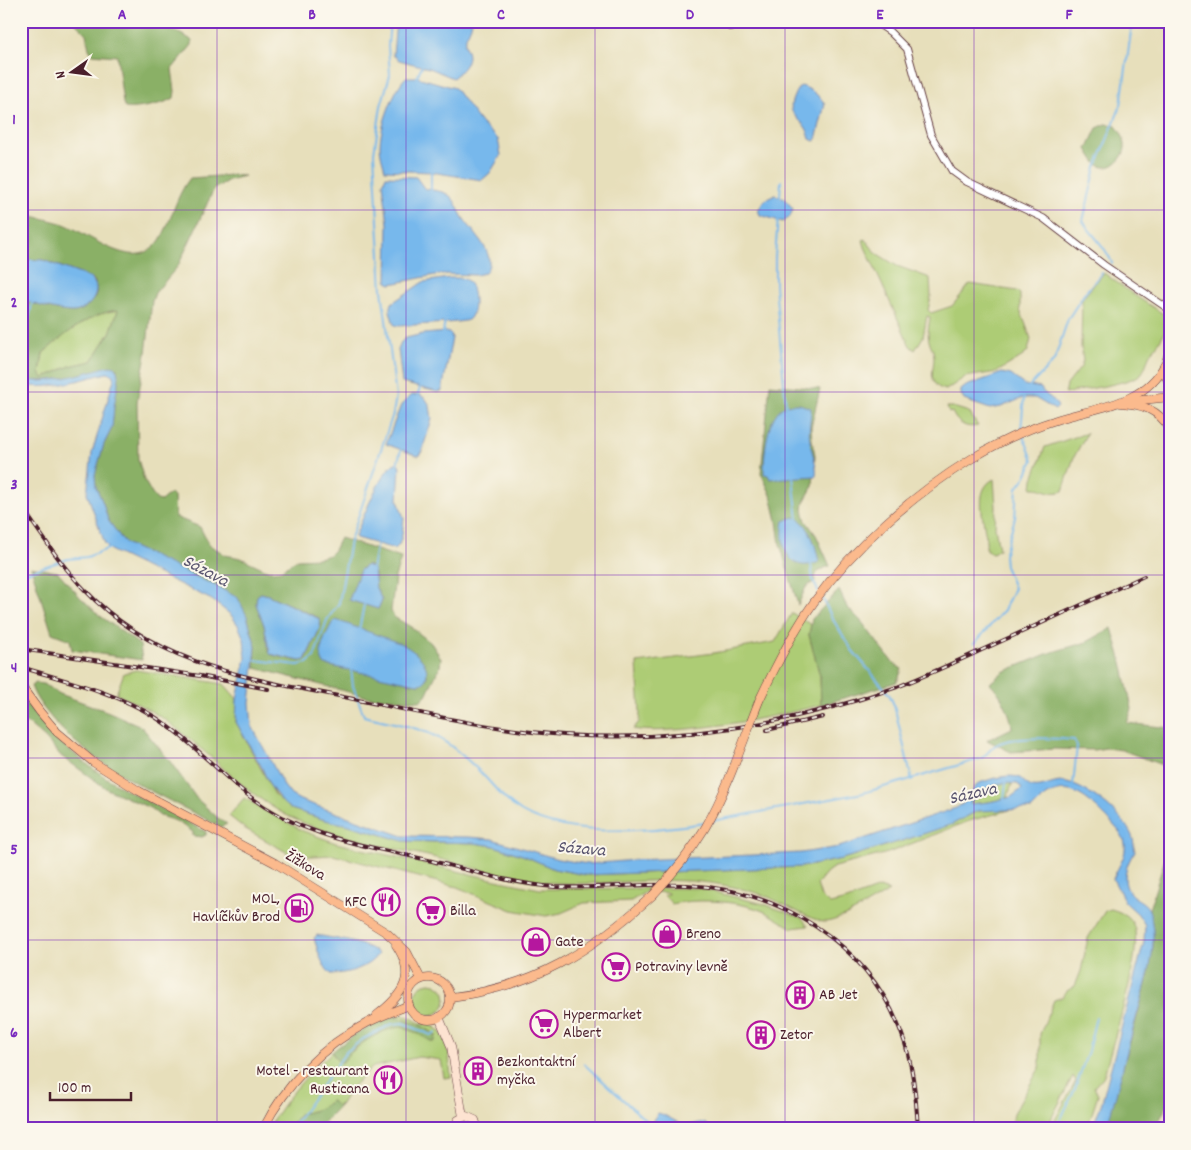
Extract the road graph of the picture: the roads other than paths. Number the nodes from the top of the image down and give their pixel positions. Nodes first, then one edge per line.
1 (753, 21) edge
2 (874, 21) edge
3 (730, 27) dead end
4 (1170, 310) edge
5 (1170, 350) edge
6 (1164, 365) junction
7 (1170, 384) edge
8 (1170, 398) edge
9 (1118, 403) junction
10 (1170, 429) edge
11 (21, 686) edge
12 (388, 933) junction
13 (421, 979) junction
14 (451, 997) junction
15 (409, 1005) junction
16 (439, 1017) junction
17 (366, 1023) junction
18 (463, 1116) junction
19 (263, 1129) edge
20 (456, 1129) edge
21 (478, 1129) edge

1 - 3 street
2 - 4 street
5 - 6 main road
6 - 7 main road
6 - 9 main road
8 - 9 main road
9 - 10 main road
9 - 14 main road, bridge
11 - 12 main road, Žižkova
12 - 13 main road, Žižkova
12 - 17 main road
13 - 14 main road
13 - 15 main road
14 - 16 main road
15 - 16 main road
15 - 17 main road
16 - 18 main road
17 - 19 main road
18 - 20 main road
18 - 21 main road

